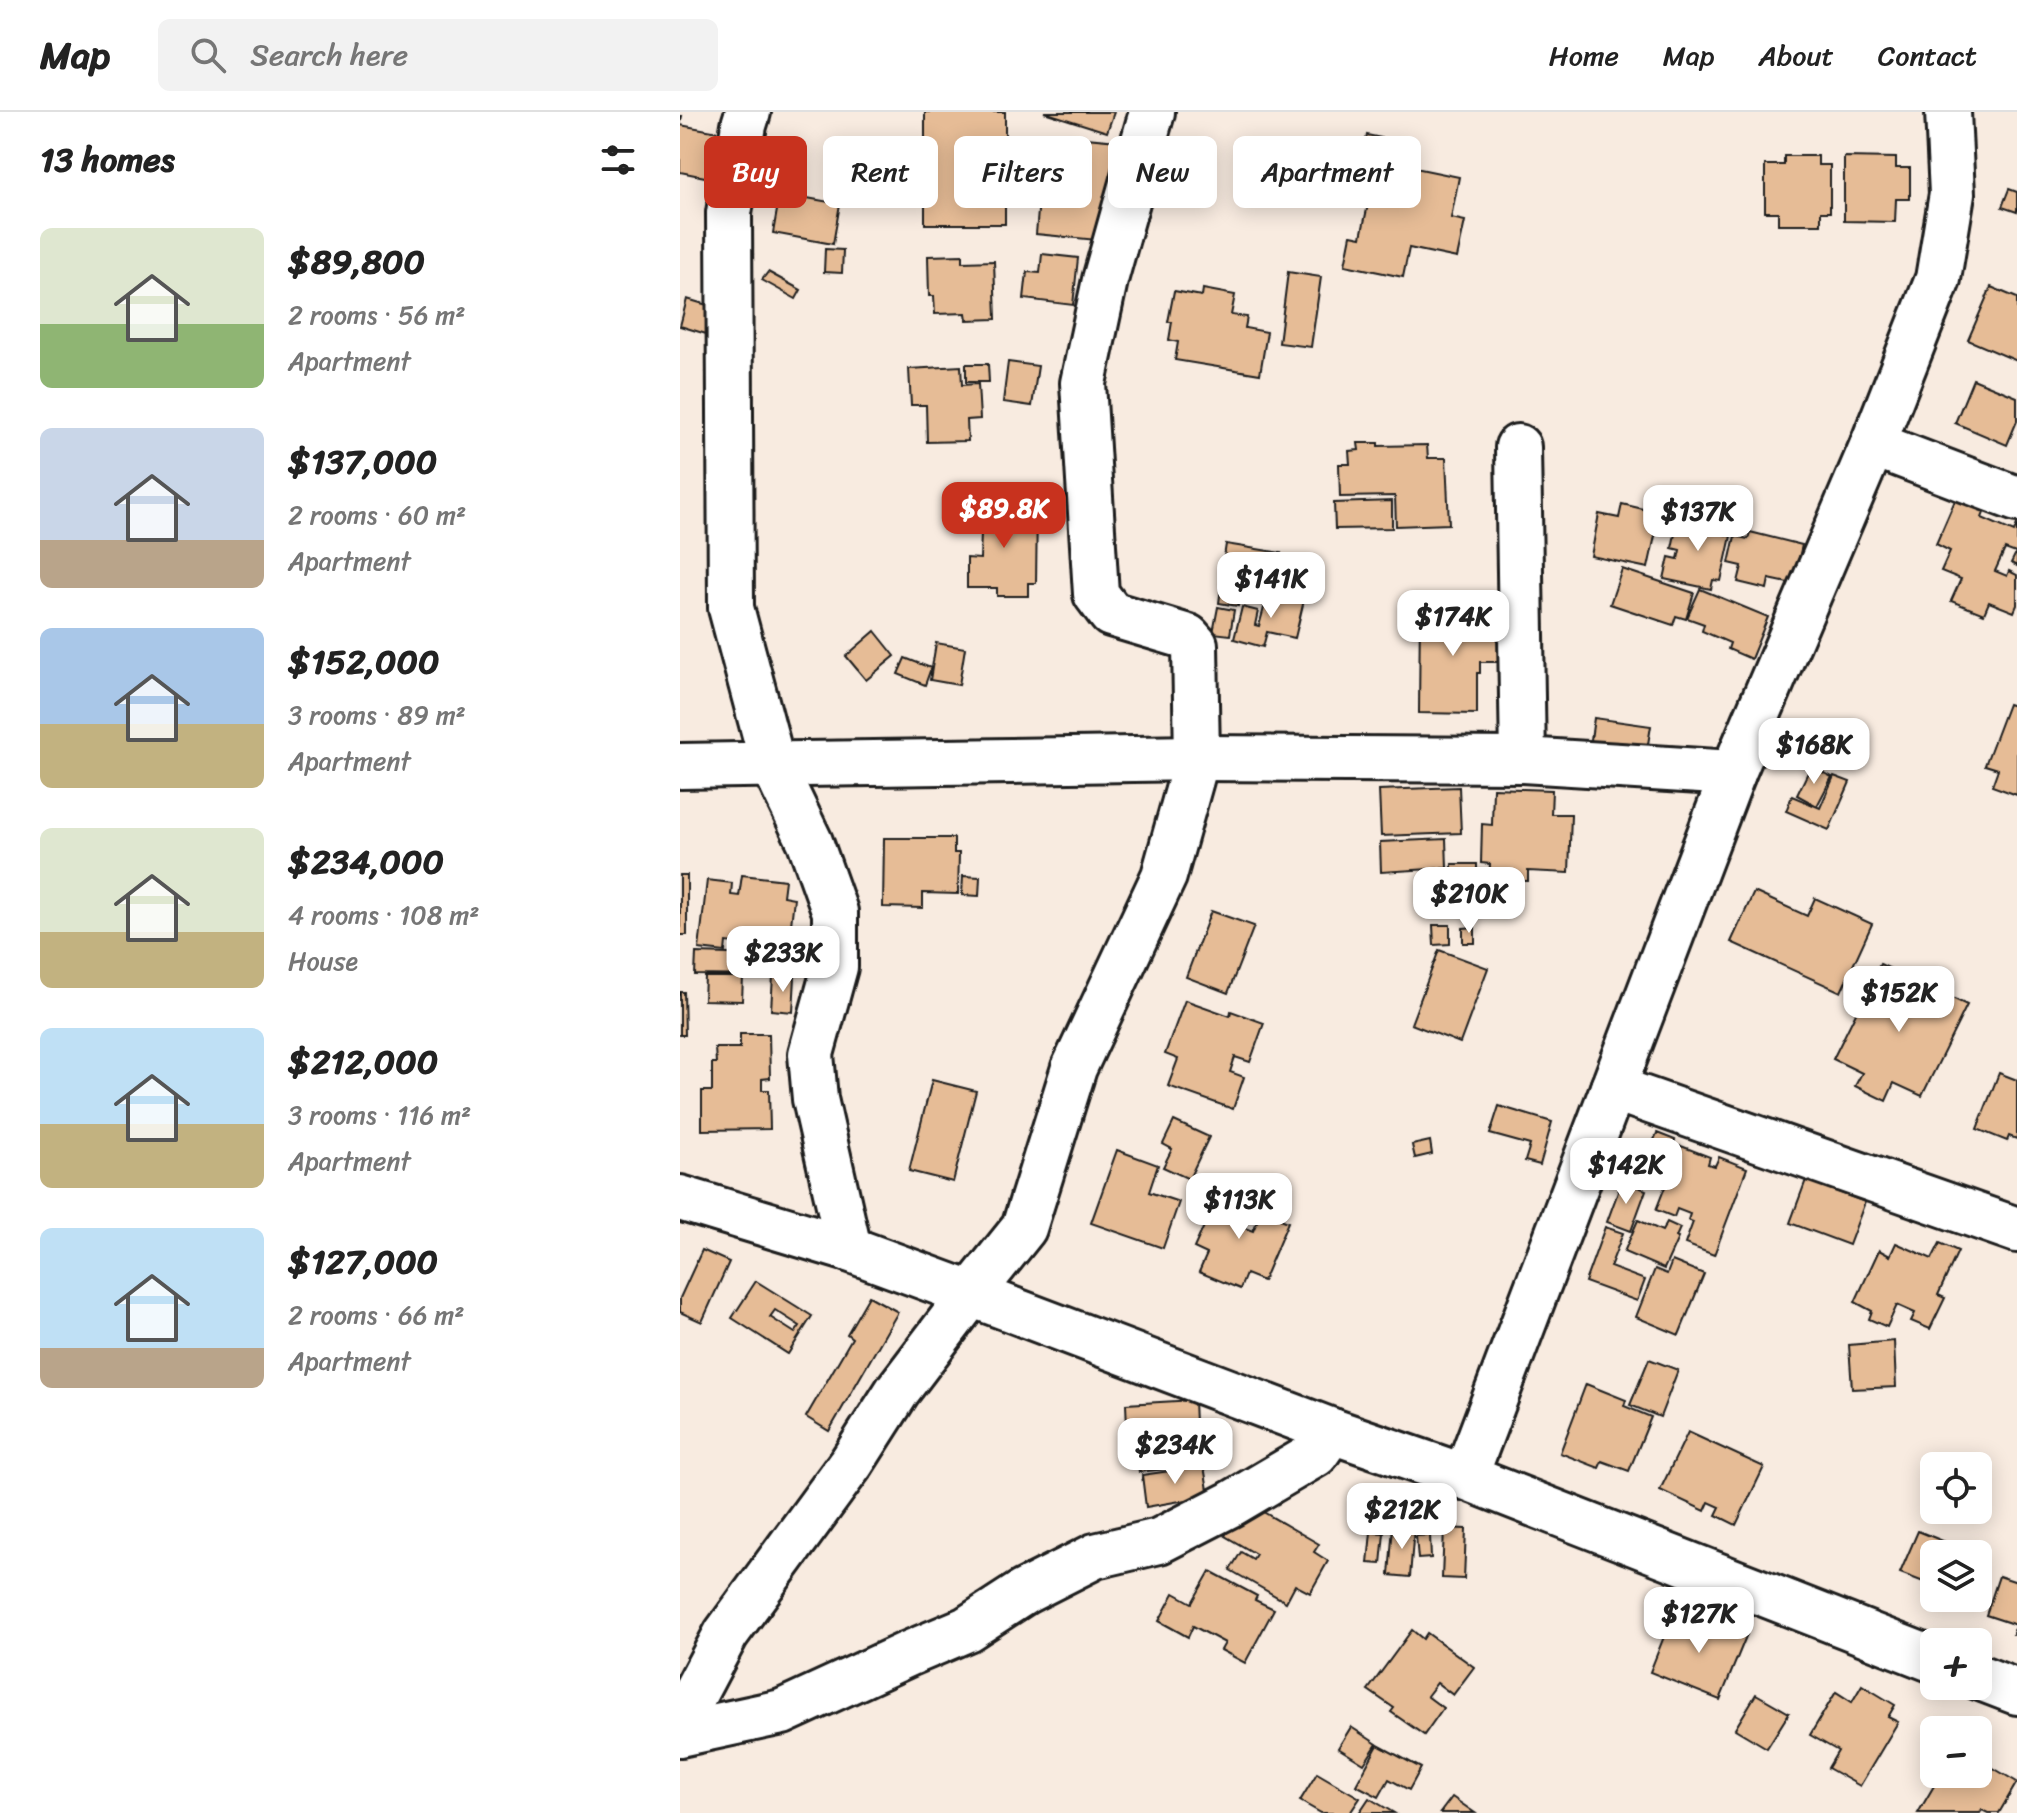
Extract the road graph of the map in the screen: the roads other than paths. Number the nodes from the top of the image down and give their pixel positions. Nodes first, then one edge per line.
1 (748, 112) edge
2 (1152, 112) edge
3 (1948, 112) edge
4 (1873, 444) junction
5 (1518, 447) dead end
6 (2017, 499) edge
7 (1197, 758) junction
8 (1523, 760) junction
9 (773, 765) junction
10 (680, 766) edge
11 (1733, 773) junction
12 (1613, 1088) junction
13 (680, 1198) edge
14 (2017, 1230) edge
15 (849, 1249) junction
16 (971, 1294) junction
17 (1332, 1431) junction
18 (1465, 1477) junction
19 (1920, 1655) edge
20 (1992, 1682) edge
21 (2017, 1692) edge
22 (680, 1721) edge
23 (680, 1734) edge

1 - 9 street
2 - 7 street
3 - 4 street
4 - 6 street
4 - 11 street
5 - 8 street
7 - 8 street
7 - 9 street
7 - 16 street
8 - 11 street
9 - 10 street
9 - 15 street
11 - 12 street
12 - 14 street
12 - 18 street
13 - 15 street
15 - 16 street
16 - 17 street
16 - 22 street
17 - 18 street
17 - 23 street
18 - 19 street
20 - 21 street

